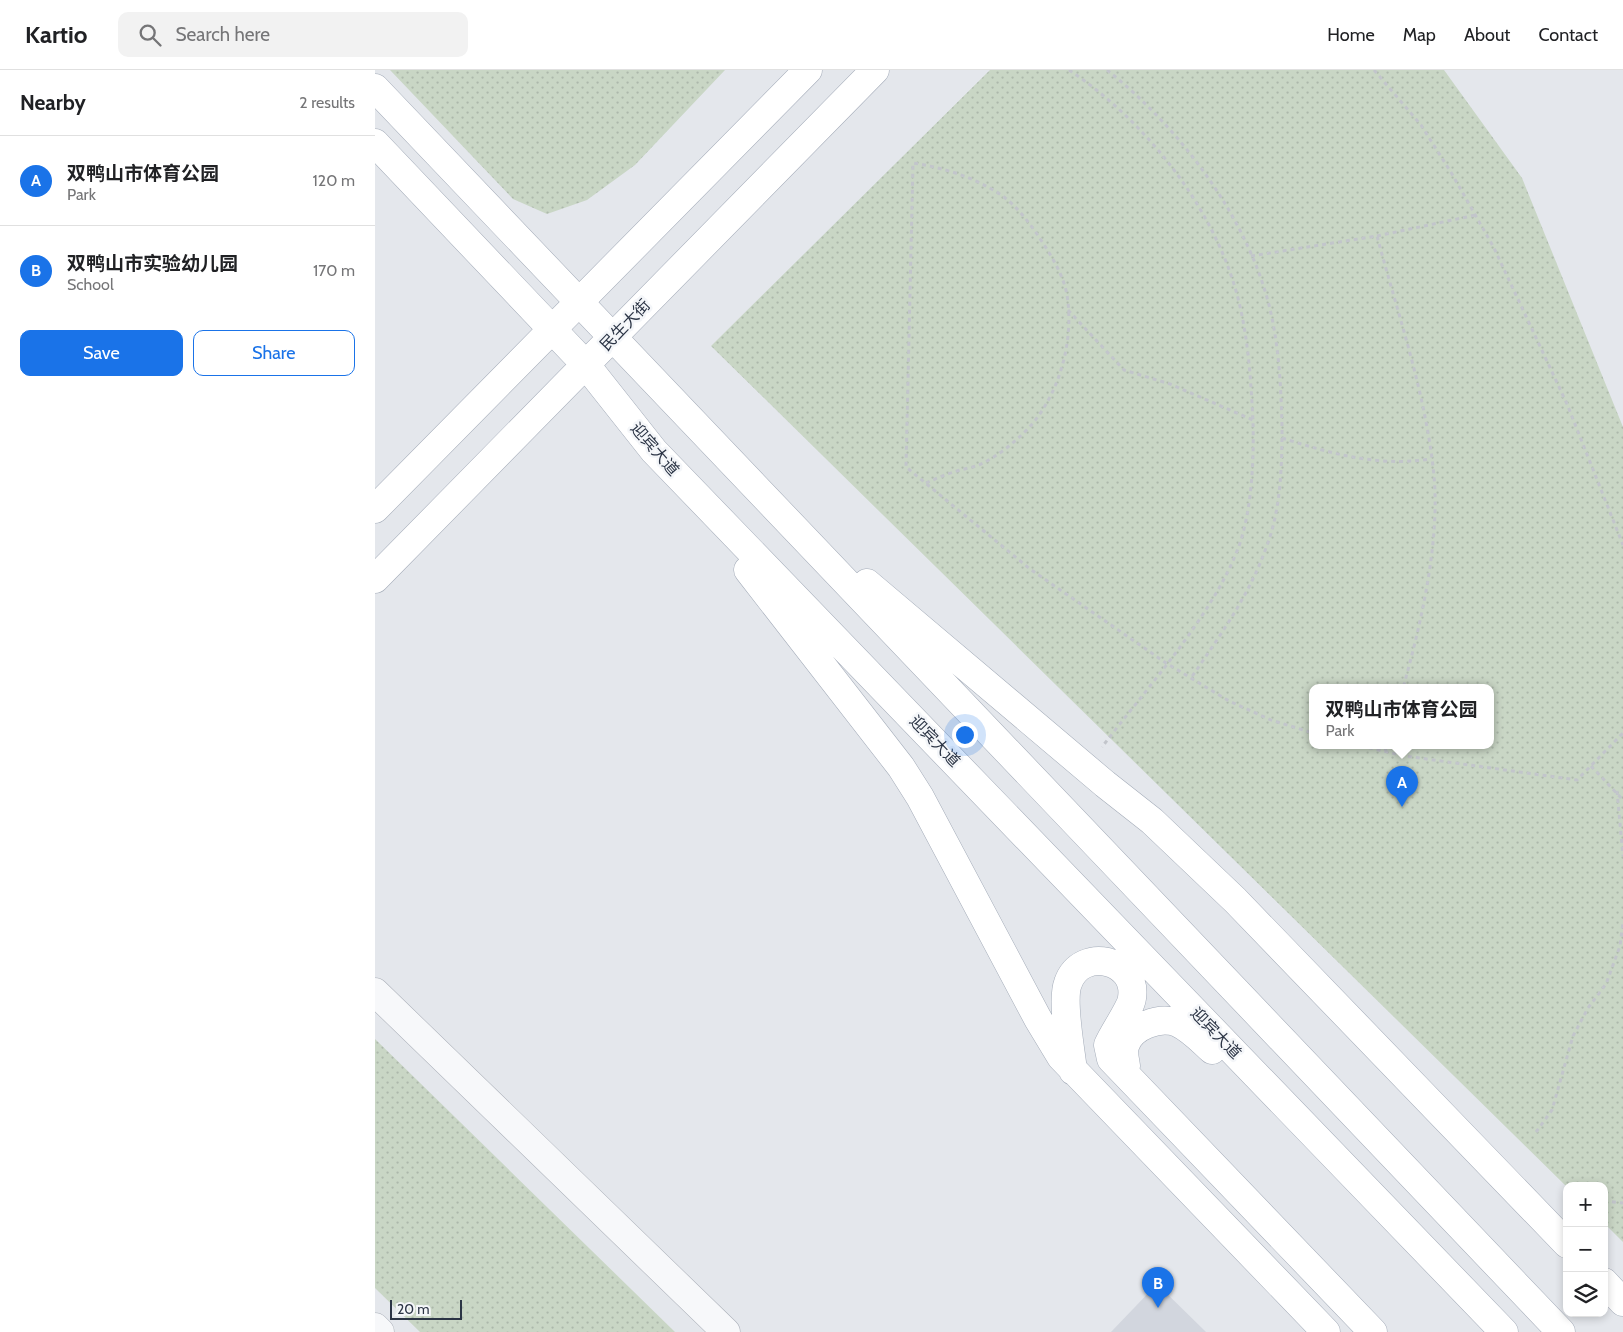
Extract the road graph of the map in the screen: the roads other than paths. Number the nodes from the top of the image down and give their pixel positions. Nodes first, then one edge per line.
1 (809, 70) edge
2 (875, 70) edge
3 (375, 88) edge
4 (375, 143) edge
5 (580, 303) junction
6 (553, 330) junction
7 (613, 338) junction
8 (586, 365) junction
9 (654, 451) junction
10 (768, 501) junction
11 (375, 509) edge
12 (375, 579) edge
13 (375, 992) edge
14 (1073, 1071) junction
15 (1139, 1088) junction
16 (1395, 1219) junction
17 (1563, 1240) edge
18 (1608, 1286) edge
19 (1623, 1302) edge
20 (375, 1327) edge
21 (380, 1332) edge
22 (726, 1332) edge
23 (1326, 1332) edge
24 (1373, 1332) edge
25 (1504, 1332) edge
26 (1561, 1332) edge

1 - 5 main road
2 - 7 main road, 民生大街
3 - 5 main road
4 - 6 main road, 迎宾大道
5 - 6 main road
5 - 7 main road
6 - 8 main road, 迎宾大道
6 - 11 main road
7 - 8 main road, 民生大街
7 - 10 main road
8 - 9 main road, 迎宾大道
8 - 12 main road, 民生大街
9 - 14 main road
9 - 16 main road, 迎宾大道
10 - 17 main road
10 - 26 main road
13 - 22 street
14 - 15 main road
14 - 23 main road
15 - 16 main road
15 - 24 main road
16 - 25 main road, 迎宾大道
18 - 19 main road
20 - 21 street

